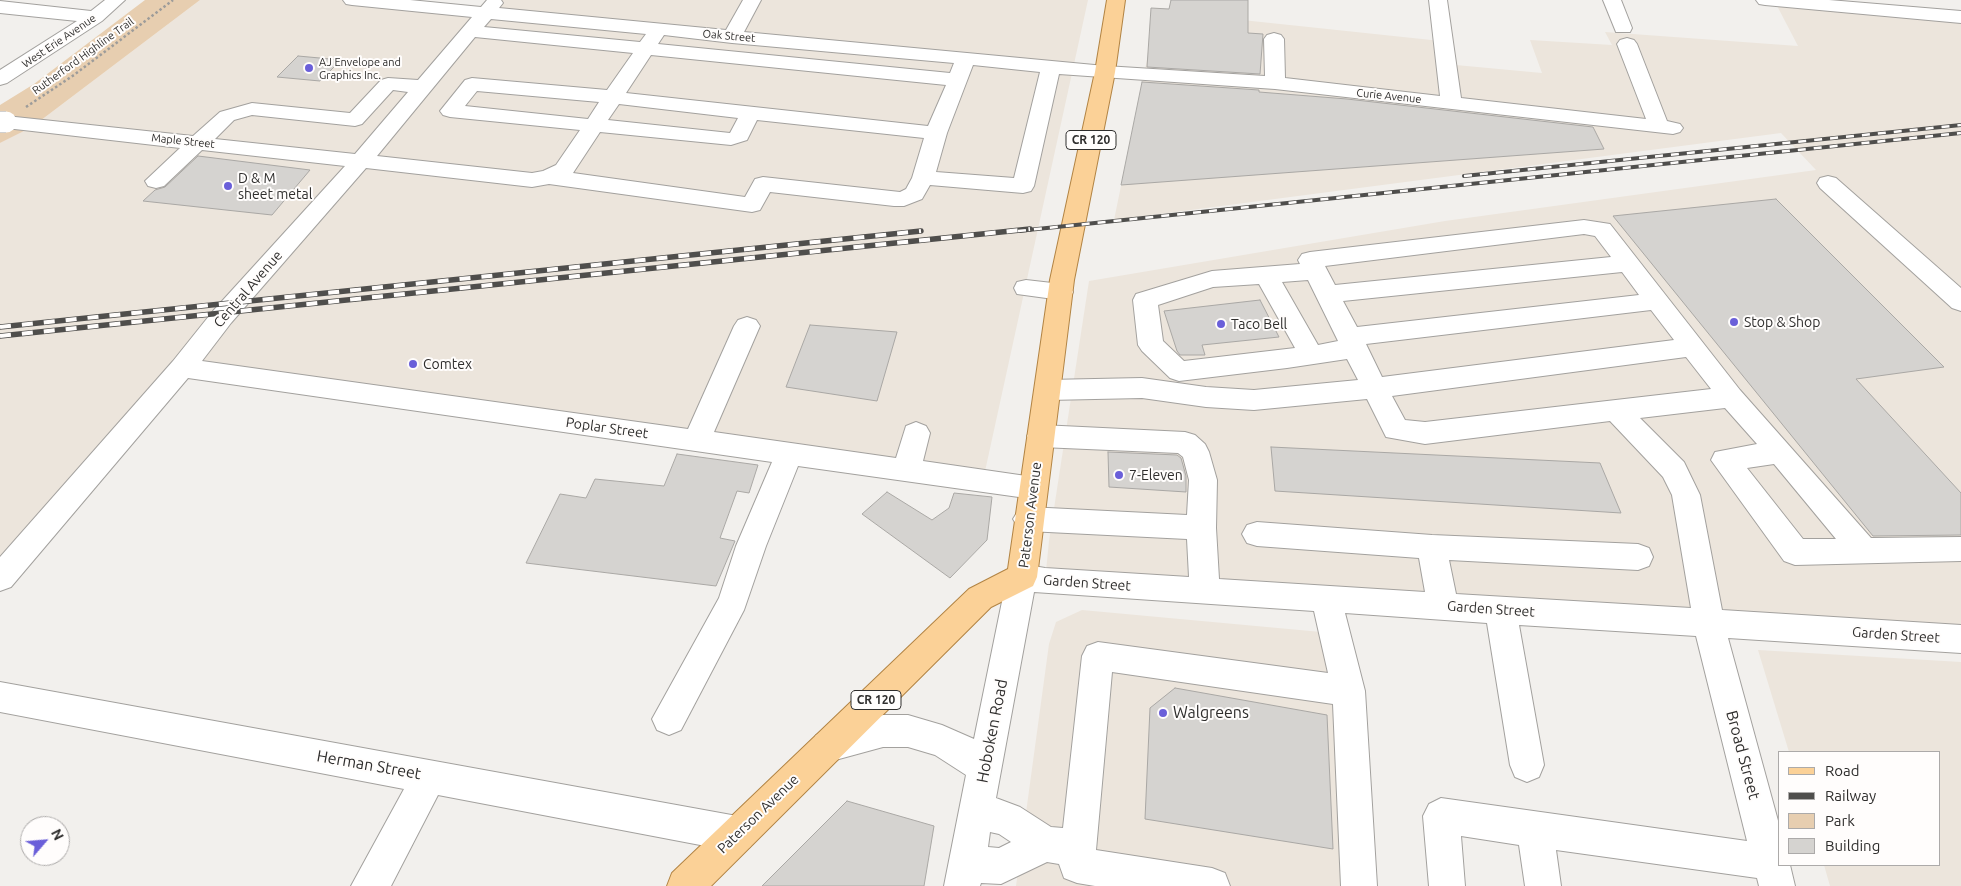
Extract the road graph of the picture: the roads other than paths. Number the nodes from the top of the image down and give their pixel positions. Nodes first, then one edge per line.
1 (116, 0) edge
2 (352, 0) edge
3 (752, 0) edge
4 (1116, 0) edge
5 (1438, 0) edge
6 (1612, 0) edge
7 (1765, 0) edge
8 (0, 7) edge
9 (485, 15) edge
10 (95, 17) junction
11 (1961, 17) edge
12 (658, 30) junction
13 (732, 37) junction
14 (1274, 39) dead end
15 (645, 48) junction
16 (966, 59) junction
17 (1051, 66) junction
18 (1105, 72) junction
19 (0, 80) edge
20 (958, 80) junction
21 (1275, 83) junction
22 (424, 87) junction
23 (612, 98) junction
24 (1451, 103) junction
25 (750, 113) junction
26 (8, 118) edge
27 (593, 126) junction
28 (936, 133) junction
29 (196, 142) junction
30 (361, 161) junction
31 (549, 177) junction
32 (922, 178) junction
33 (156, 181) dead end
34 (1828, 183) dead end
35 (1628, 263) junction
36 (1316, 272) junction
37 (1266, 275) junction
38 (1026, 288) dead end
39 (1061, 292) junction
40 (1328, 294) junction
41 (1657, 301) junction
42 (1961, 302) edge
43 (747, 326) dead end
44 (1352, 343) junction
45 (1693, 347) junction
46 (1311, 355) junction
47 (182, 368) junction
48 (1376, 388) junction
49 (1048, 390) junction
50 (1731, 397) junction
51 (1616, 411) junction
52 (916, 433) dead end
53 (1041, 436) junction
54 (696, 441) junction
55 (1780, 452) junction
56 (789, 454) junction
57 (907, 471) junction
58 (1033, 488) junction
59 (1028, 519) junction
60 (1201, 528) junction
61 (1257, 534) dead end
62 (1432, 547) junction
63 (1961, 549) edge
64 (1864, 551) junction
65 (1638, 557) dead end
66 (4, 569) edge
67 (1022, 577) junction
68 (1205, 591) junction
69 (1326, 599) junction
70 (1443, 606) junction
71 (1501, 610) junction
72 (1709, 624) junction
73 (1961, 640) edge
74 (1348, 691) junction
75 (0, 697) edge
76 (669, 720) dead end
77 (828, 746) junction
78 (1527, 765) dead end
79 (984, 767) junction
80 (430, 776) junction
81 (976, 810) junction
82 (1535, 830) junction
83 (737, 834) junction
84 (1062, 846) junction
85 (1774, 874) edge
86 (964, 875) edge
87 (369, 886) edge
88 (685, 886) edge
89 (1212, 886) edge
90 (1359, 886) edge
91 (1447, 886) edge
92 (1543, 886) edge

1 - 10 street, West Erie Avenue
2 - 9 street, Oak Street
3 - 13 street
4 - 18 main road, Paterson Avenue / CR 120
5 - 24 street
6 - 24 street, Curie Avenue
7 - 11 street
8 - 10 street
9 - 12 street, Oak Street
9 - 15 street
9 - 22 street, Central Avenue
10 - 19 street, West Erie Avenue
12 - 13 street, Oak Street
12 - 15 street
13 - 16 street, Oak Street
14 - 21 street
15 - 20 street
15 - 23 street
16 - 17 street, Oak Street
16 - 20 street
17 - 18 street, Oak Street
17 - 32 street
18 - 21 street, Curie Avenue
18 - 39 main road, Paterson Avenue / CR 120
20 - 28 street
21 - 24 street, Curie Avenue
22 - 29 street
22 - 30 street, Central Avenue
23 - 25 street
23 - 27 street
23 - 27 street
25 - 27 street
25 - 28 street
26 - 29 street, Maple Street
27 - 31 street
28 - 32 street
29 - 30 street, Maple Street
29 - 33 street
30 - 31 street, Maple Street
30 - 47 street, Central Avenue
31 - 32 street, Maple Street
34 - 42 street
35 - 36 street
35 - 40 street
35 - 41 street
36 - 37 street
36 - 40 street
37 - 46 street
37 - 46 street
38 - 39 street
39 - 49 main road, Paterson Avenue / CR 120
40 - 44 street
41 - 44 street
41 - 45 street
43 - 54 street
44 - 46 street
44 - 48 street
45 - 48 street
45 - 50 street
47 - 54 street, Poplar Street
47 - 66 street, Central Avenue
48 - 49 street
48 - 51 street
49 - 53 main road, Paterson Avenue / CR 120
50 - 51 street
50 - 55 street
51 - 72 street, Broad Street
52 - 57 street
53 - 58 main road, Paterson Avenue / CR 120
53 - 60 street
54 - 56 street, Poplar Street
55 - 64 street
55 - 64 street
56 - 57 street, Poplar Street
56 - 76 street
57 - 58 street, Poplar Street
58 - 59 main road, Paterson Avenue / CR 120
59 - 60 street
59 - 67 main road, Paterson Avenue / CR 120
60 - 68 street
61 - 62 street
62 - 65 street
62 - 70 street
63 - 64 street
67 - 68 street, Garden Street
67 - 77 main road, Paterson Avenue / CR 120
67 - 79 street, Hoboken Road
68 - 69 street, Garden Street
69 - 70 street, Garden Street
69 - 74 street
70 - 71 street, Garden Street
71 - 72 street, Garden Street
71 - 78 street
72 - 73 street, Garden Street
72 - 85 street, Broad Street
74 - 84 street
74 - 90 street
75 - 80 street, Herman Street
77 - 79 street
77 - 83 main road, Paterson Avenue / CR 120
79 - 81 street, Hoboken Road
80 - 83 street, Herman Street
80 - 87 street
81 - 84 street
81 - 86 street, Hoboken Road
82 - 85 street
82 - 91 street
82 - 92 street
83 - 88 main road, Paterson Avenue / CR 120
84 - 86 street
84 - 89 street

